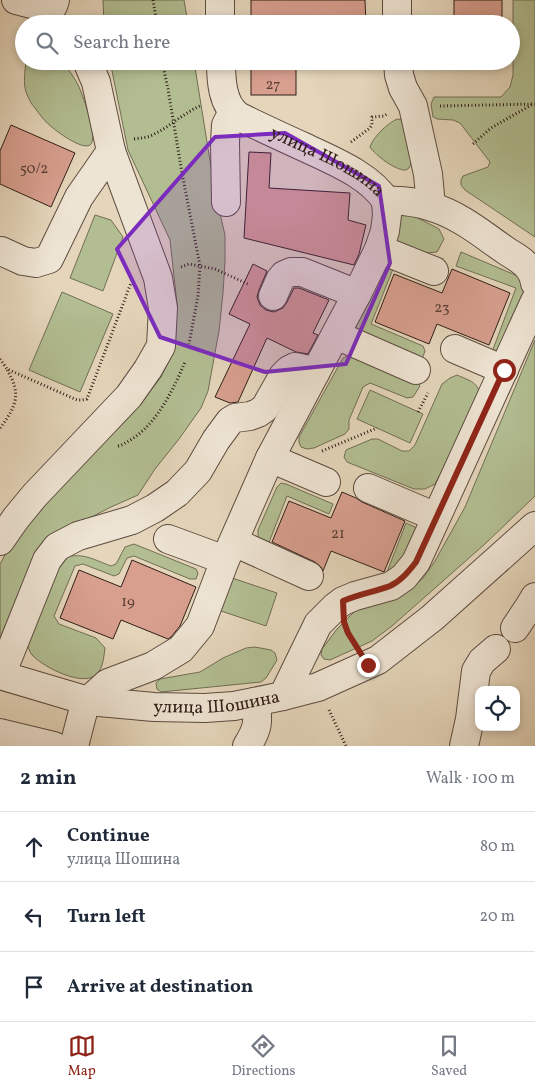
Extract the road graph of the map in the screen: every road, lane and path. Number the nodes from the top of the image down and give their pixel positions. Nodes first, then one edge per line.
1 (16, 0) edge
2 (154, 0) edge
3 (220, 0) edge
4 (396, 0) edge
5 (58, 10) edge
6 (156, 15) edge
7 (220, 15) edge
8 (397, 15) edge
9 (91, 70) edge
10 (164, 70) edge
11 (221, 70) edge
12 (399, 70) edge
13 (229, 104) junction
14 (534, 104) edge
15 (443, 106) dead end
16 (174, 122) junction
17 (473, 144) dead end
18 (110, 148) junction
19 (386, 201) junction
20 (226, 202) dead end
21 (431, 206) junction
22 (379, 248) junction
23 (2, 251) dead end
24 (154, 267) junction
25 (434, 271) dead end
26 (535, 283) edge
27 (357, 294) junction
28 (273, 296) joint
29 (535, 302) edge
30 (336, 335) junction
31 (455, 349) dead end
32 (0, 359) edge
33 (7, 369) junction
34 (416, 370) dead end
35 (504, 370) junction
36 (316, 373) junction
37 (0, 428) edge
38 (377, 428) dead end
39 (278, 462) junction
40 (326, 482) dead end
41 (368, 488) dead end
42 (436, 518) junction
43 (535, 526) edge
44 (168, 539) dead end
45 (0, 541) edge
46 (230, 551) junction
47 (309, 576) dead end
48 (535, 596) edge
49 (343, 601) junction
50 (516, 628) dead end
51 (496, 649) dead end
52 (368, 665) junction
53 (1, 675) edge
54 (283, 696) junction
55 (87, 701) junction
56 (255, 702) junction
57 (336, 724) dead end
58 (0, 733) edge
59 (54, 746) edge
60 (74, 746) edge
61 (248, 746) edge
62 (346, 746) edge
63 (464, 746) edge

1 - 5 street
2 - 6 path
3 - 7 street
4 - 8 street
9 - 18 street
10 - 16 path
11 - 13 street
12 - 21 street
13 - 16 path
13 - 19 street, улица Шошина
13 - 20 street
14 - 15 path
14 - 17 path
16 - 18 path
18 - 23 street
18 - 24 street
19 - 21 street, улица Шошина
19 - 22 street
21 - 26 street, улица Шошина
22 - 25 street
22 - 27 street
24 - 28 path
24 - 33 path
24 - 45 street
27 - 28 street
27 - 30 street
29 - 35 street, улица Шошина
30 - 34 street
30 - 36 street
31 - 35 street
32 - 33 path
33 - 37 path
35 - 42 street, улица Шошина
36 - 39 street
36 - 53 street
38 - 39 path
39 - 40 street
39 - 46 street
41 - 42 street
42 - 49 street, улица Шошина
43 - 52 street
44 - 46 street
46 - 47 street
46 - 55 street
48 - 50 street
49 - 52 path
49 - 54 street, улица Шошина
51 - 63 street
52 - 54 street
53 - 55 street, улица Шошина
54 - 56 street, улица Шошина
55 - 56 street, улица Шошина
55 - 60 street
56 - 61 street
57 - 62 path
58 - 59 street

